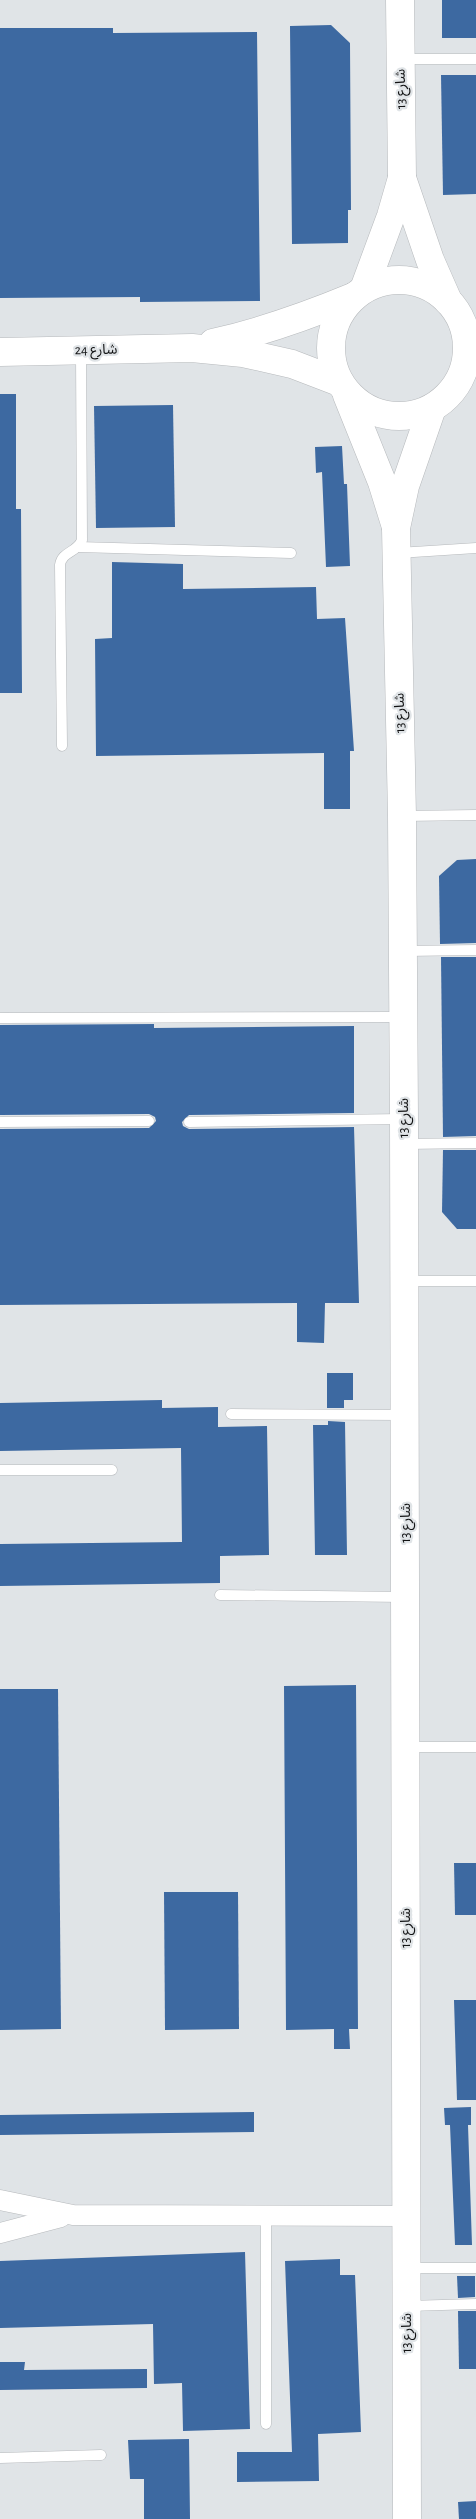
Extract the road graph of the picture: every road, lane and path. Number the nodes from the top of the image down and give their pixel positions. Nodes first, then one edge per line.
1 (400, 0) edge
2 (401, 59) junction
3 (476, 59) edge
4 (402, 178) junction
5 (358, 293) junction
6 (461, 312) edge
7 (192, 348) junction
8 (80, 350) junction
9 (0, 352) edge
10 (476, 383) edge
11 (343, 388) junction
12 (442, 401) junction
13 (396, 540) junction
14 (78, 547) junction
15 (476, 548) edge
16 (291, 552) dead end
17 (62, 746) dead end
18 (476, 815) edge
19 (402, 816) junction
20 (476, 950) edge
21 (403, 951) junction
22 (404, 1017) junction
23 (0, 1018) edge
24 (149, 1121) dead end
25 (0, 1122) edge
26 (189, 1122) dead end
27 (404, 1132) junction
28 (476, 1143) edge
29 (405, 1281) junction
30 (476, 1281) edge
31 (231, 1414) dead end
32 (406, 1415) junction
33 (0, 1470) edge
34 (112, 1470) dead end
35 (220, 1595) dead end
36 (406, 1597) junction
37 (406, 1747) junction
38 (476, 1747) edge
39 (0, 2200) edge
40 (73, 2215) junction
41 (266, 2216) junction
42 (406, 2216) junction
43 (0, 2233) edge
44 (407, 2268) junction
45 (476, 2268) edge
46 (476, 2304) edge
47 (407, 2306) junction
48 (266, 2424) dead end
49 (101, 2455) dead end
50 (0, 2458) edge
51 (407, 2519) edge

1 - 2 street, شارع 13
2 - 3 lane
2 - 4 street, شارع 13
4 - 5 street, شارع 13
4 - 6 street, شارع 13
5 - 6 street
5 - 7 street, شارع 24
5 - 11 street
6 - 12 street
7 - 8 street, شارع 24
7 - 11 street, شارع 24
8 - 9 street, شارع 24
8 - 14 lane
10 - 12 street
11 - 12 street
11 - 13 street, شارع 13
12 - 13 street, شارع 13
13 - 15 lane
13 - 19 street, شارع 13
14 - 16 lane
14 - 17 lane
18 - 19 lane
19 - 21 street, شارع 13
20 - 21 lane
21 - 22 street, شارع 13
22 - 23 lane
22 - 27 street, شارع 13
24 - 25 lane
26 - 27 lane
27 - 28 lane
27 - 29 street, شارع 13
29 - 30 lane
29 - 32 street, شارع 13
31 - 32 lane
32 - 36 street, شارع 13
33 - 34 lane
35 - 36 lane
36 - 37 street, شارع 13
37 - 38 lane
37 - 42 street, شارع 13
39 - 40 street
40 - 41 street
40 - 43 street
41 - 42 street
41 - 48 lane
42 - 44 street, شارع 13
44 - 45 lane
44 - 47 street, شارع 13
46 - 47 lane
47 - 51 street, شارع 13
49 - 50 lane

